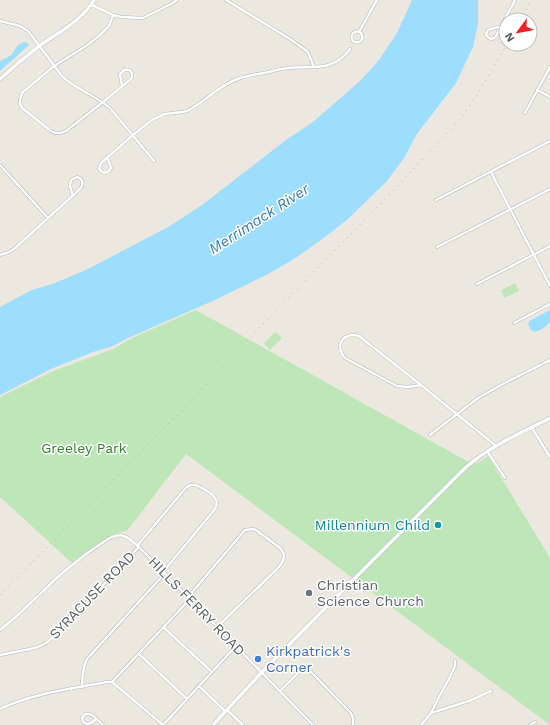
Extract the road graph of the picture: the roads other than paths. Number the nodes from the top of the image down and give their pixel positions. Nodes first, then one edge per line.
1 (94, 0) edge
2 (178, 0) edge
3 (226, 0) edge
4 (376, 0) edge
5 (514, 0) edge
6 (92, 5) junction
7 (508, 12) edge
8 (113, 15) junction
9 (0, 21) edge
10 (500, 28) joint
11 (359, 32) junction
12 (40, 46) junction
13 (350, 49) dead end
14 (54, 66) junction
15 (550, 67) edge
16 (314, 68) junction
17 (0, 79) edge
18 (122, 86) junction
19 (537, 90) junction
20 (550, 97) edge
21 (103, 102) junction
22 (525, 113) dead end
23 (133, 135) junction
24 (550, 141) edge
25 (108, 157) junction
26 (154, 161) dead end
27 (0, 165) edge
28 (491, 172) junction
29 (550, 189) edge
30 (73, 196) junction
31 (436, 200) dead end
32 (510, 210) junction
33 (48, 218) junction
34 (550, 246) edge
35 (437, 247) dead end
36 (0, 255) edge
37 (534, 255) junction
38 (477, 284) dead end
39 (550, 286) edge
40 (550, 304) edge
41 (514, 323) dead end
42 (550, 360) edge
43 (421, 385) junction
44 (458, 414) junction
45 (550, 418) edge
46 (532, 428) junction
47 (430, 435) dead end
48 (497, 446) junction
49 (488, 451) junction
50 (550, 457) edge
51 (505, 478) dead end
52 (138, 547) junction
53 (164, 573) junction
54 (189, 598) junction
55 (217, 627) junction
56 (163, 628) junction
57 (0, 630) edge
58 (236, 646) junction
59 (139, 654) junction
60 (0, 655) edge
61 (455, 660) dead end
62 (212, 672) junction
63 (262, 672) junction
64 (112, 682) junction
65 (199, 686) junction
66 (82, 687) junction
67 (280, 691) junction
68 (491, 691) dead end
69 (187, 699) junction
70 (0, 709) edge
71 (226, 710) junction
72 (430, 714) junction
73 (96, 719) junction
74 (535, 722) dead end
75 (103, 725) edge
76 (163, 725) edge
77 (213, 725) edge
78 (243, 725) edge
79 (313, 725) edge
80 (353, 725) edge
81 (421, 725) edge
82 (530, 725) edge

1 - 6 main road
2 - 8 street
3 - 16 street
4 - 11 street
5 - 7 street
6 - 8 street
6 - 12 main road
8 - 14 street
9 - 12 street
10 - 10 street
11 - 11 street
12 - 14 street
12 - 17 main road
13 - 16 street
14 - 21 street
14 - 21 street
15 - 19 street
16 - 23 street
18 - 18 street
18 - 21 street
19 - 20 street
19 - 22 street
21 - 23 street
23 - 25 street
23 - 26 street
24 - 28 street
25 - 25 street
27 - 33 street
28 - 31 street
28 - 32 street
29 - 32 street
30 - 30 street
30 - 33 street
32 - 35 street
32 - 37 street
33 - 36 street
34 - 37 street
37 - 38 street
37 - 39 street
40 - 41 street
42 - 44 street
43 - 43 street
43 - 44 street
44 - 47 street
44 - 48 street
45 - 46 main road
46 - 48 main road
46 - 50 street
48 - 49 main road
49 - 51 street
49 - 63 main road
52 - 53 street, HILLS FERRY ROAD
52 - 53 street, SYRACUSE ROAD
52 - 57 street, HILLS FERRY ROAD
52 - 60 street, SYRACUSE ROAD
53 - 54 street, HILLS FERRY ROAD
53 - 66 street
54 - 55 street, HILLS FERRY ROAD
54 - 55 street
54 - 56 street
55 - 58 street, HILLS FERRY ROAD
56 - 59 street
56 - 62 street
58 - 62 street
58 - 63 street, HILLS FERRY ROAD
59 - 64 street
59 - 69 street
61 - 72 street
62 - 65 street
63 - 67 street, HILLS FERRY ROAD
63 - 71 main road
64 - 66 street
64 - 76 street
65 - 69 street
65 - 71 street
66 - 70 street
67 - 79 street, HILLS FERRY ROAD
67 - 80 street
68 - 72 street
69 - 76 street
71 - 77 main road
71 - 78 street
72 - 81 street
73 - 73 street
73 - 75 street
74 - 82 street

